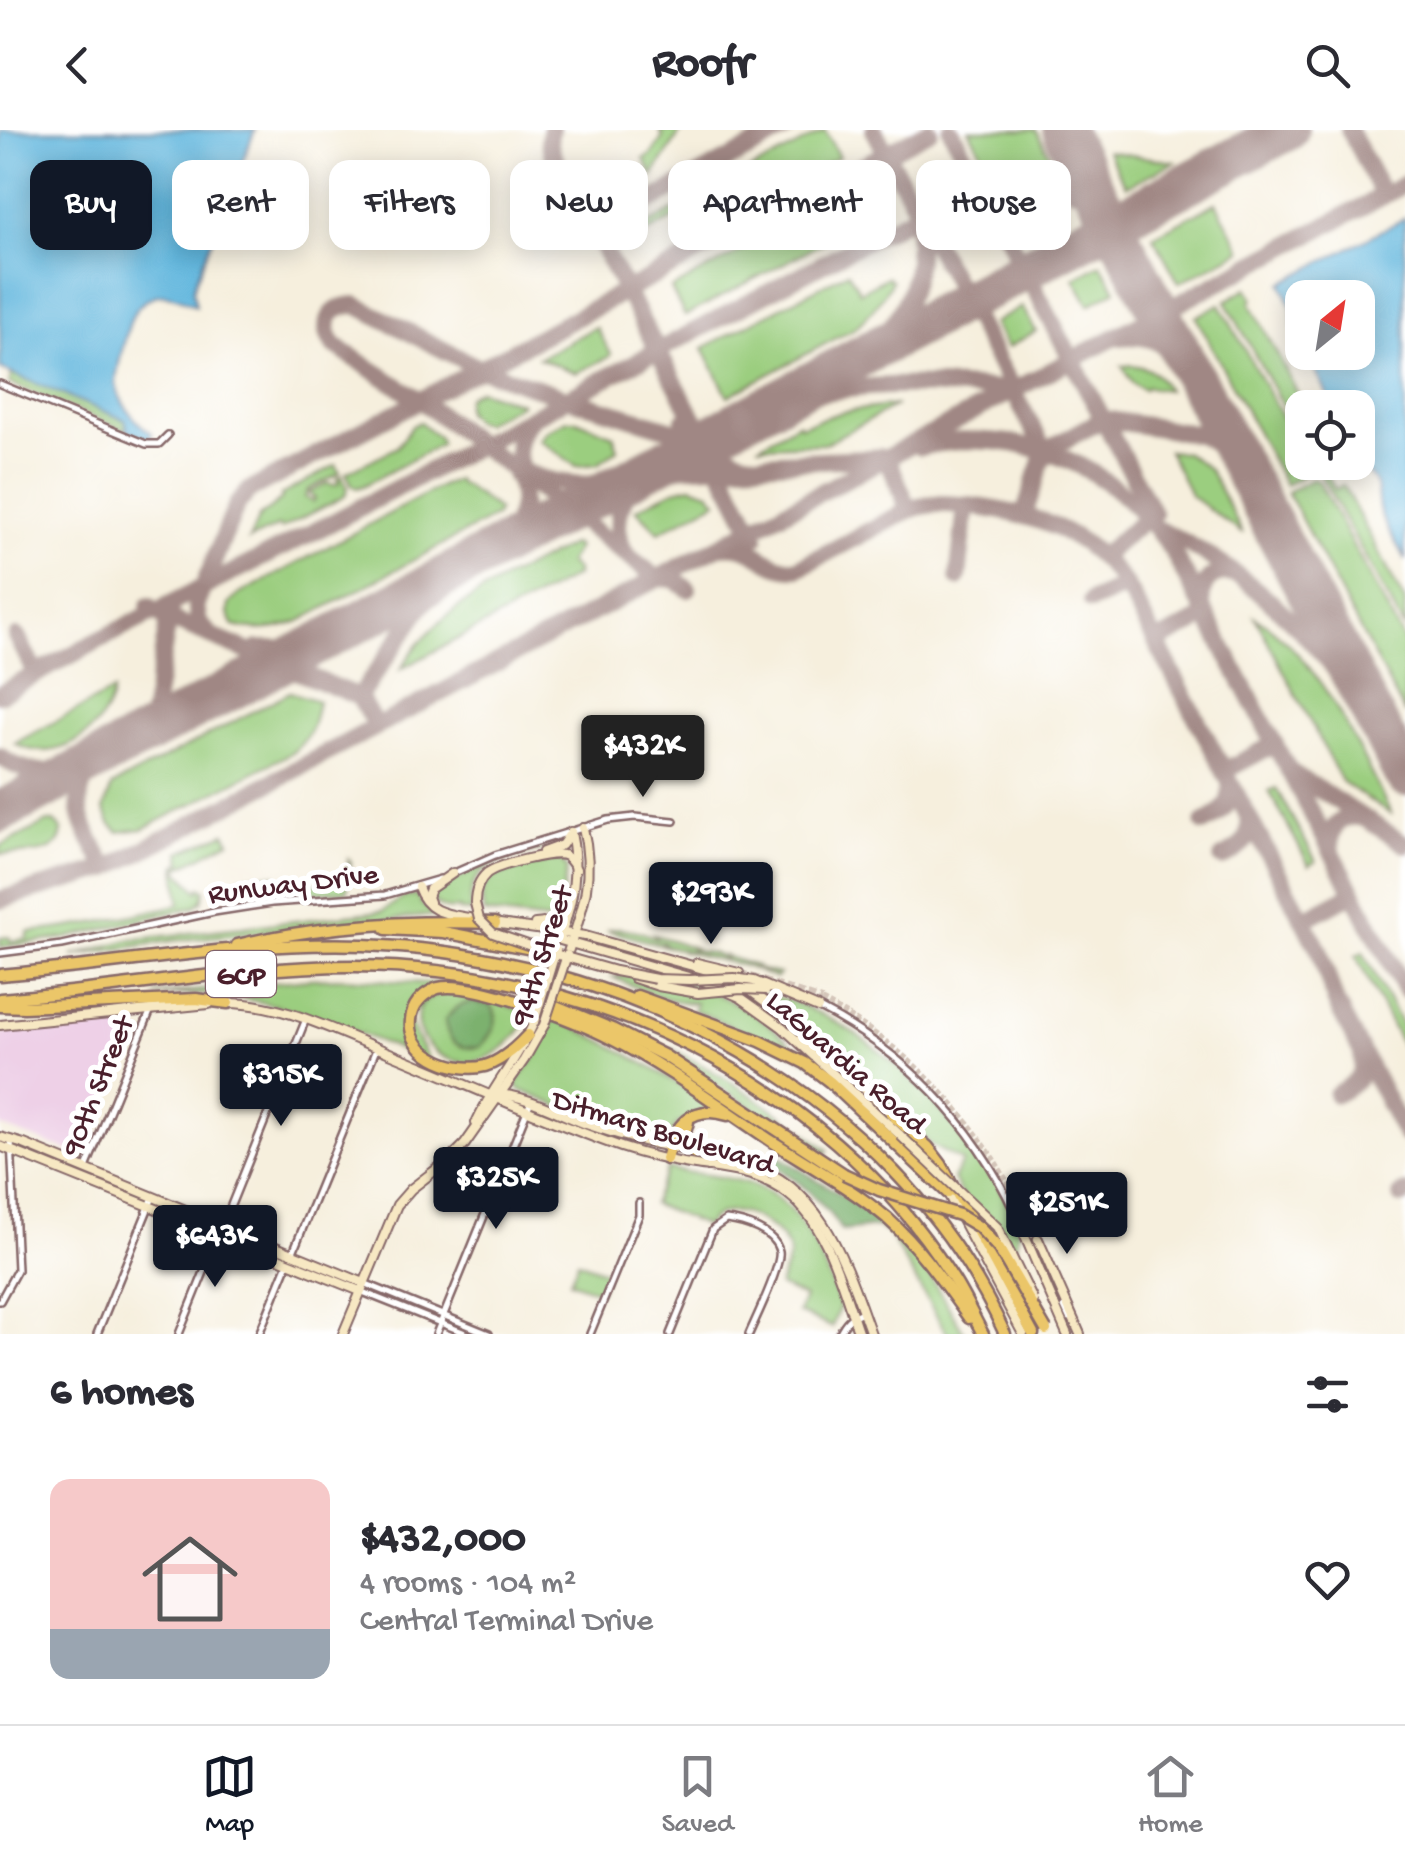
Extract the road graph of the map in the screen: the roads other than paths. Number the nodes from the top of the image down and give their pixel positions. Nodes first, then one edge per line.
1 (0, 384) edge
2 (168, 436) dead end
3 (674, 821) dead end
4 (583, 828) junction
5 (571, 832) junction
6 (516, 863) junction
7 (576, 869) junction
8 (453, 873) junction
9 (418, 886) junction
10 (575, 886) junction
11 (435, 910) junction
12 (495, 923) junction
13 (521, 925) junction
14 (310, 933) junction
15 (561, 935) junction
16 (573, 938) junction
17 (552, 951) junction
18 (0, 953) edge
19 (202, 954) junction
20 (677, 962) junction
21 (531, 968) junction
22 (614, 972) junction
23 (739, 973) tunnel mouth
24 (0, 974) edge
25 (482, 978) junction
26 (766, 990) dead end
27 (0, 1002) edge
28 (228, 1002) junction
29 (818, 1008) joint
30 (151, 1009) junction
31 (306, 1018) junction
32 (539, 1024) junction
33 (0, 1025) edge
34 (528, 1036) junction
35 (376, 1047) junction
36 (496, 1095) junction
37 (529, 1106) junction
38 (698, 1114) junction
39 (891, 1114) junction
40 (0, 1137) edge
41 (772, 1141) junction
42 (12, 1145) junction
43 (0, 1146) edge
44 (694, 1153) junction
45 (667, 1154) junction
46 (84, 1173) junction
47 (948, 1193) junction
48 (152, 1201) junction
49 (640, 1204) dead end
50 (1014, 1211) joint
51 (221, 1229) junction
52 (1038, 1239) tunnel mouth
53 (290, 1258) junction
54 (362, 1287) junction
55 (0, 1301) edge
56 (1064, 1307) tunnel mouth
57 (863, 1312) junction
58 (852, 1315) junction
59 (442, 1319) junction
60 (1067, 1320) tunnel mouth
61 (1046, 1332) edge
62 (97, 1334) edge
63 (179, 1334) edge
64 (260, 1334) edge
65 (344, 1334) edge
66 (436, 1334) edge
67 (468, 1334) edge
68 (489, 1334) edge
69 (590, 1334) edge
70 (670, 1334) edge
71 (750, 1334) edge
72 (839, 1334) edge
73 (860, 1334) edge
74 (872, 1334) edge
75 (981, 1334) edge
76 (1005, 1334) edge
77 (1023, 1334) edge
78 (1033, 1334) edge
79 (1067, 1334) edge
80 (1077, 1334) edge

1 - 2 street
3 - 4 street, Runway Drive
4 - 5 street, Runway Drive
4 - 16 street, 94th Street
5 - 6 street
5 - 7 street, 94th Street
5 - 8 street, Runway Drive
6 - 7 street
6 - 17 street, bridge
7 - 10 street, 94th Street
8 - 9 street, Runway Drive
8 - 11 street
9 - 11 street
9 - 18 street, Runway Drive
10 - 13 street
10 - 15 street, 94th Street
11 - 12 street
12 - 13 street
12 - 14 highway
13 - 15 street
14 - 17 highway, bridge
14 - 19 highway
15 - 16 street
15 - 17 street, 94th Street
16 - 20 street, LaGuardia Road
16 - 32 street, 94th Street, bridge
16 - 61 street, LaGuardia Road, bridge
17 - 22 street, bridge
17 - 32 street, 94th Street, bridge
19 - 21 highway, GCP
19 - 24 highway, GCP
20 - 23 street
20 - 39 street, LaGuardia Road
21 - 47 highway
21 - 76 highway, GCP
22 - 26 street, bridge
22 - 29 street, bridge
25 - 27 highway, GCP
25 - 61 highway, bridge
25 - 75 highway, GCP
27 - 28 highway
28 - 30 street, Ditmars Boulevard
28 - 31 street, Ditmars Boulevard
29 - 50 street
30 - 33 street, Ditmars Boulevard
30 - 46 street, 90th Street
31 - 35 street, Ditmars Boulevard
31 - 51 street
32 - 34 street, 94th Street
32 - 36 street, 94th Street
34 - 36 street, 94th Street
34 - 41 highway
35 - 36 street, Ditmars Boulevard
35 - 53 street
36 - 37 street, Ditmars Boulevard
36 - 54 street, 94th Street
37 - 45 street, Ditmars Boulevard
37 - 59 street
38 - 41 highway
38 - 44 highway
38 - 45 highway
39 - 47 street, LaGuardia Road
39 - 78 highway
40 - 42 street
41 - 75 highway
42 - 43 street
42 - 46 street
42 - 55 street
44 - 45 street, Ditmars Boulevard
44 - 57 street, Ditmars Boulevard
45 - 58 street, Ditmars Boulevard
46 - 48 street
47 - 77 street, LaGuardia Road
48 - 51 street
48 - 62 street
49 - 69 street
50 - 79 street
51 - 53 street
51 - 63 street
52 - 80 street
53 - 54 street
53 - 64 street
54 - 59 street
54 - 65 street, 94th Street
56 - 80 street
57 - 58 street
57 - 74 street, Ditmars Boulevard
58 - 72 street
58 - 73 street, Ditmars Boulevard
59 - 66 street
59 - 67 street
59 - 68 street
60 - 80 street
70 - 71 street

